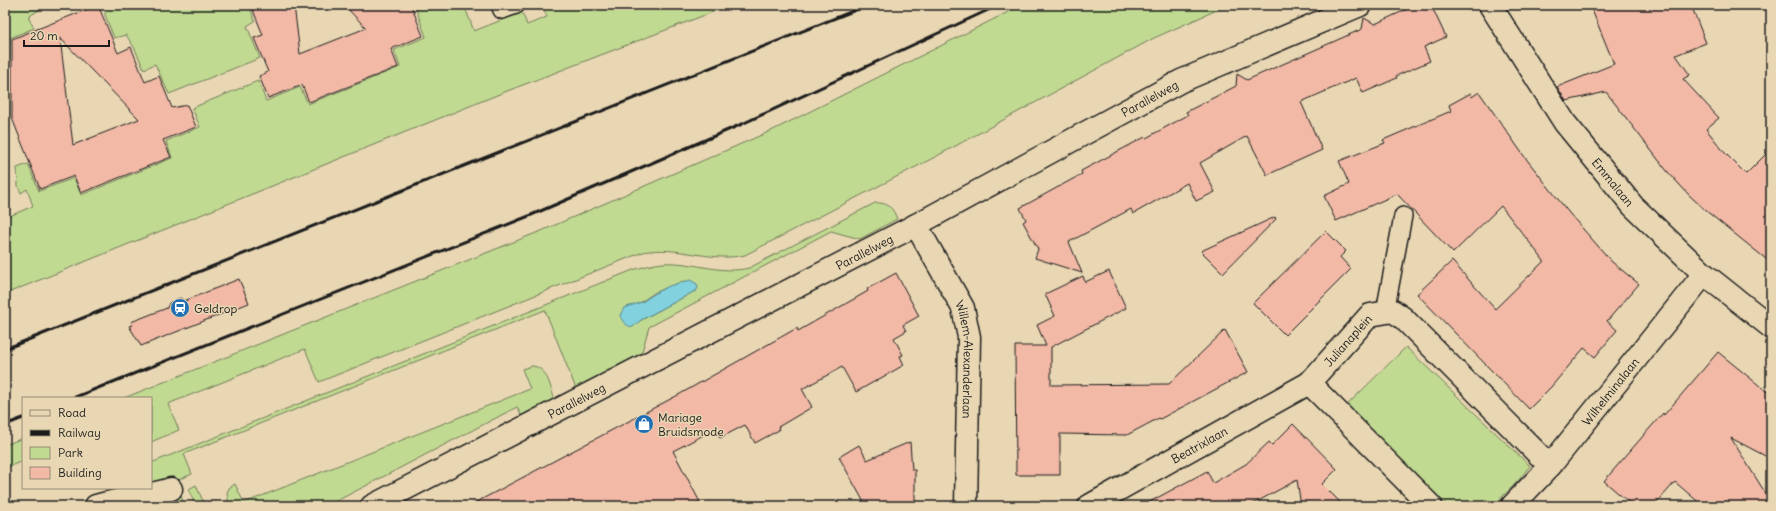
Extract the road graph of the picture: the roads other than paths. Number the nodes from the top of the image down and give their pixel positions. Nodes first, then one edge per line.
1 (500, 5) edge
2 (516, 5) edge
3 (1360, 5) edge
4 (1490, 5) edge
5 (1403, 216) dead end
6 (916, 225) junction
7 (1704, 274) junction
8 (1385, 312) junction
9 (1771, 327) edge
10 (1309, 383) junction
11 (1550, 466) junction
12 (171, 489) dead end
13 (118, 498) edge
14 (96, 506) edge
15 (372, 506) edge
16 (966, 506) edge
17 (1089, 506) edge
18 (1431, 506) edge
19 (1512, 506) edge

1 - 2 lane
3 - 6 street, Parallelweg
4 - 7 street, Emmalaan
5 - 8 lane
6 - 15 street, Parallelweg
6 - 16 street, Willem-Alexanderlaan
7 - 9 street, Emmalaan
7 - 11 street, Wilhelminalaan
8 - 10 street, Julianaplein
8 - 11 street, Julianaplein
10 - 17 street, Beatrixlaan
10 - 18 street
11 - 19 street, Wilhelminalaan
12 - 13 street
13 - 14 street

